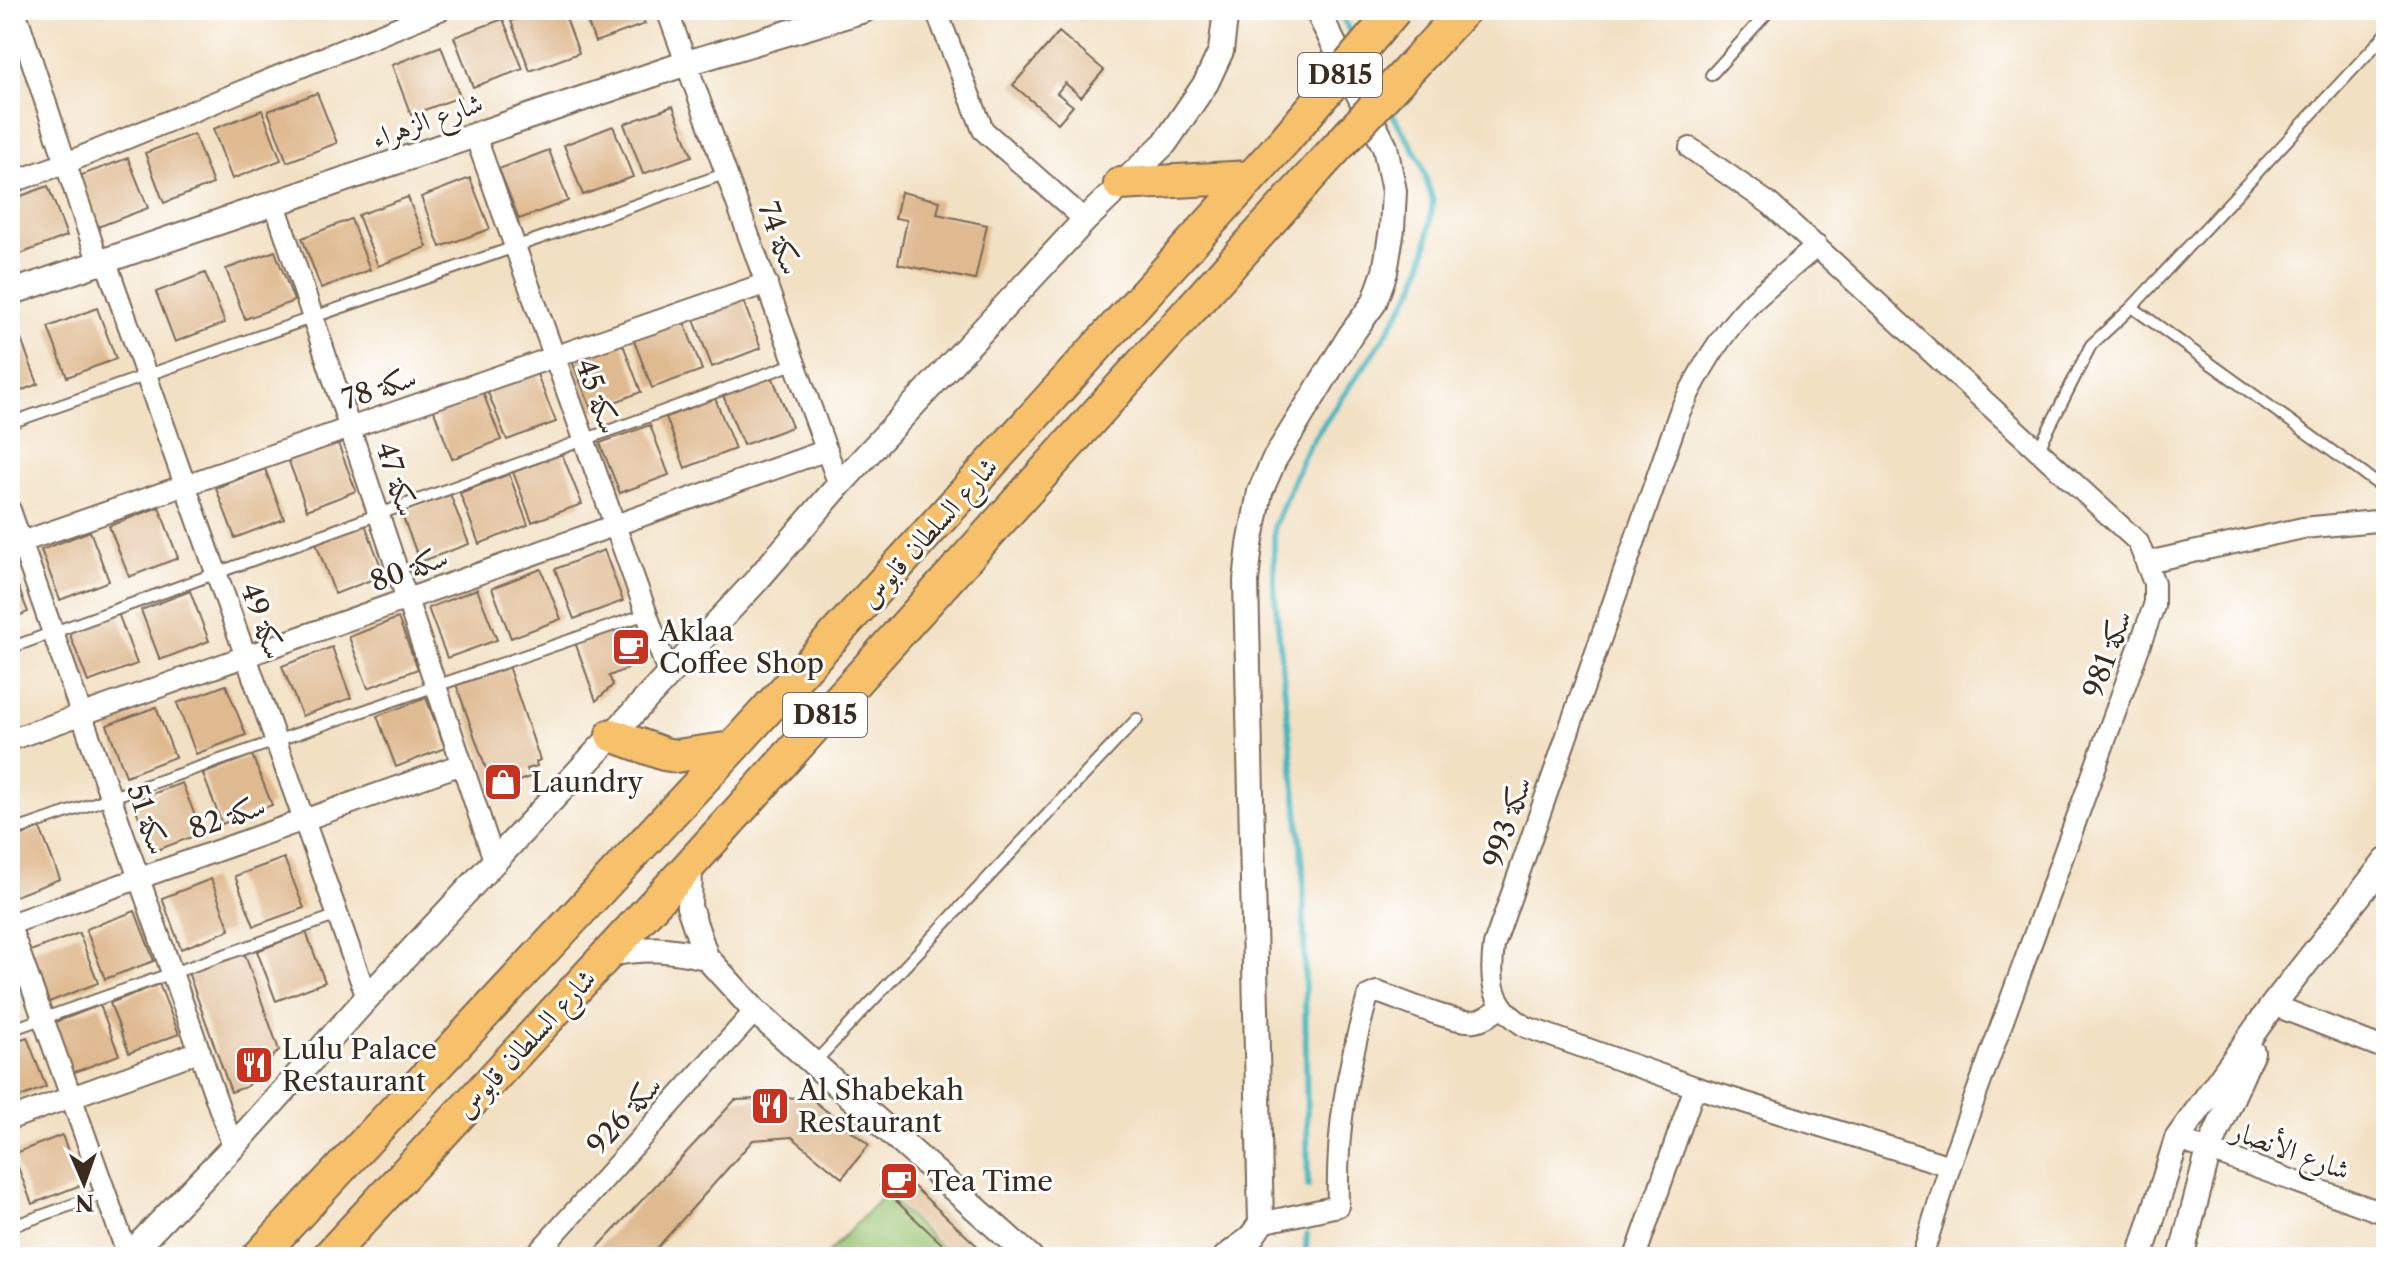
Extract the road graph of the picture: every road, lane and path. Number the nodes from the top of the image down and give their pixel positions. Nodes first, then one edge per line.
1 (15, 10) edge
2 (440, 10) edge
3 (667, 10) edge
4 (864, 10) edge
5 (936, 10) edge
6 (1226, 10) edge
7 (1317, 10) edge
8 (1395, 10) edge
9 (1464, 10) edge
10 (1770, 10) edge
11 (2386, 34) edge
12 (687, 63) junction
13 (1711, 75) dead end
14 (475, 135) junction
15 (1690, 148) dead end
16 (66, 163) junction
17 (727, 173) junction
18 (1251, 177) junction
19 (10, 183) edge
20 (1120, 184) junction
21 (275, 204) junction
22 (1085, 220) junction
23 (515, 246) junction
24 (1817, 246) junction
25 (103, 263) junction
26 (767, 283) junction
27 (10, 293) edge
28 (2132, 307) junction
29 (313, 317) junction
30 (555, 357) junction
31 (796, 363) junction
32 (146, 375) junction
33 (10, 423) edge
34 (350, 428) junction
35 (584, 440) junction
36 (827, 450) junction
37 (2038, 450) junction
38 (185, 485) junction
39 (839, 485) junction
40 (2386, 490) edge
41 (10, 510) edge
42 (379, 514) junction
43 (2386, 520) edge
44 (615, 525) junction
45 (16, 544) edge
46 (2147, 562) junction
47 (216, 573) junction
48 (407, 599) junction
49 (646, 614) junction
50 (53, 632) junction
51 (10, 648) edge
52 (246, 656) junction
53 (669, 676) junction
54 (436, 686) junction
55 (82, 715) junction
56 (1137, 719) dead end
57 (612, 735) junction
58 (10, 740) edge
59 (276, 741) junction
60 (732, 748) junction
61 (462, 764) junction
62 (111, 798) junction
63 (304, 820) junction
64 (10, 832) edge
65 (2386, 861) edge
66 (495, 863) junction
67 (690, 865) junction
68 (139, 878) junction
69 (338, 915) junction
70 (10, 925) edge
71 (607, 954) junction
72 (706, 957) junction
73 (173, 973) junction
74 (367, 998) junction
75 (2273, 1005) junction
76 (1502, 1007) junction
77 (755, 1011) junction
78 (43, 1019) junction
79 (10, 1030) edge
80 (2386, 1049) edge
81 (200, 1051) junction
82 (814, 1063) junction
83 (1695, 1087) junction
84 (71, 1098) junction
85 (10, 1119) edge
86 (2177, 1139) junction
87 (233, 1147) junction
88 (2209, 1150) junction
89 (1950, 1166) junction
90 (105, 1193) junction
91 (2386, 1214) edge
92 (1261, 1223) junction
93 (10, 1227) edge
94 (128, 1256) edge
95 (258, 1257) edge
96 (328, 1257) edge
97 (534, 1257) edge
98 (1030, 1257) edge
99 (1226, 1257) edge
100 (1635, 1257) edge
101 (1922, 1257) edge
102 (2140, 1257) edge
103 (2181, 1257) edge

1 - 16 street, سكة 49
2 - 16 street
3 - 12 street, سكة 74
4 - 12 street, شارع الزهراء
5 - 22 street
6 - 20 street
7 - 92 street
8 - 18 highway, شارع السلطان قابوس / D815, bridge
9 - 67 highway, شارع السلطان قابوس / D815, bridge
10 - 13 lane
11 - 28 lane
12 - 14 street, شارع الزهراء
12 - 17 street, سكة 74
14 - 21 street, شارع الزهراء
14 - 23 street, سكة 45
15 - 24 street, سكة 981
16 - 19 street
16 - 25 street, سكة 49
17 - 23 lane
17 - 26 street, سكة 74
18 - 20 highway
18 - 60 highway, شارع السلطان قابوس / D815
20 - 22 street
21 - 25 street, شارع الزهراء
21 - 29 street, سكة 47
22 - 39 street
23 - 29 lane
23 - 30 street, سكة 45
24 - 37 street, سكة 981
24 - 76 street, سكة 993
25 - 27 street, شارع الزهراء
25 - 32 street, سكة 49
26 - 30 street, سكة 78
26 - 31 street, سكة 74
28 - 37 lane
28 - 40 lane
29 - 32 lane
29 - 34 street, سكة 47
30 - 34 street, سكة 78
30 - 35 street, سكة 45
31 - 35 lane
31 - 36 street, سكة 74
32 - 33 lane
32 - 38 street, سكة 49
34 - 38 street, سكة 78
34 - 42 street, سكة 47
35 - 42 lane
35 - 44 street, سكة 45
36 - 39 street, سكة 74
36 - 44 street, سكة 80
37 - 46 street, سكة 981
38 - 45 street, سكة 78
38 - 47 street, سكة 49
39 - 53 street
41 - 45 street, سكة 51
42 - 47 lane
42 - 48 street, سكة 47
43 - 46 street
44 - 48 street, سكة 80
44 - 49 street, سكة 45
45 - 50 street, سكة 51
46 - 89 street, سكة 981
47 - 50 lane
47 - 52 street, سكة 49
48 - 52 street, سكة 80
48 - 54 street, سكة 47
49 - 53 street, سكة 45
49 - 54 lane
50 - 51 lane
50 - 55 street, سكة 51
52 - 55 street, سكة 80
52 - 59 street, سكة 49
53 - 57 street
54 - 59 lane
54 - 61 street, سكة 47
55 - 58 street, سكة 80
55 - 62 street, سكة 51
56 - 82 lane
57 - 60 highway
57 - 66 street
59 - 62 lane
59 - 63 street, سكة 49
60 - 95 highway, شارع السلطان قابوس / D815
61 - 63 street, سكة 82
61 - 66 street, سكة 47
62 - 64 lane
62 - 68 street, سكة 51
63 - 68 street, سكة 82
63 - 69 street, سكة 49
65 - 75 street
66 - 74 street
67 - 71 highway, شارع السلطان قابوس / D815
67 - 72 street
68 - 70 street, سكة 82
68 - 73 street, سكة 51
69 - 73 lane
69 - 74 street, سكة 49
70 - 78 street
71 - 72 street
71 - 96 highway, شارع السلطان قابوس / D815
72 - 77 street
73 - 78 lane
73 - 81 street, سكة 51
74 - 87 street
75 - 80 street
75 - 86 street
75 - 88 street
76 - 83 street
76 - 92 street
77 - 82 street
77 - 97 street, سكة 926
78 - 79 lane
78 - 84 street
81 - 84 street
81 - 87 street, سكة 51
82 - 98 street
83 - 89 street
83 - 100 street
84 - 85 street
84 - 90 street
86 - 88 street, شارع الأنصار
86 - 102 street
87 - 94 street
88 - 91 street, شارع الأنصار
88 - 103 street
89 - 101 street, سكة 981
90 - 93 lane
90 - 94 street
92 - 99 street

